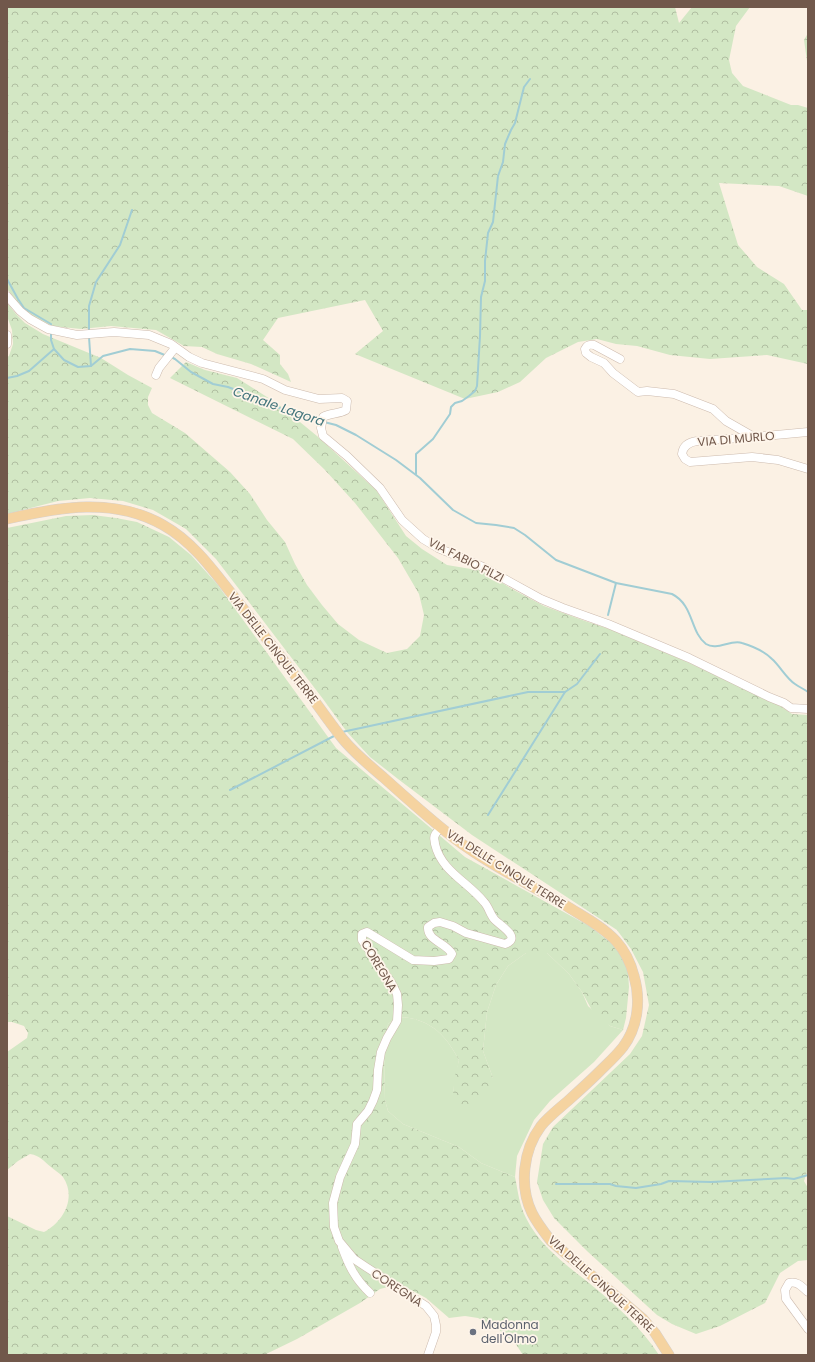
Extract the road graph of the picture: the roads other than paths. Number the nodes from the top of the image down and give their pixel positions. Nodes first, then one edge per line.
1 (7, 296) edge
2 (7, 335) edge
3 (7, 344) edge
4 (171, 353) junction
5 (620, 359) dead end
6 (156, 375) dead end
7 (808, 432) edge
8 (755, 437) junction
9 (808, 470) edge
10 (7, 519) edge
11 (808, 709) edge
12 (442, 828) junction
13 (339, 1241) junction
14 (808, 1292) edge
15 (370, 1293) dead end
16 (808, 1329) edge
17 (428, 1355) edge
18 (669, 1355) edge

1 - 4 street, VIA FABIO FILZI
2 - 3 street
4 - 6 street
4 - 11 street, VIA FABIO FILZI
5 - 8 street
7 - 8 street, VIA DI MURLO
8 - 9 street, VIA DI MURLO
10 - 12 main road, VIA DELLE CINQUE TERRE
12 - 13 street, COREGNA
12 - 18 main road, VIA DELLE CINQUE TERRE
13 - 15 street
13 - 17 street, COREGNA
14 - 16 street

